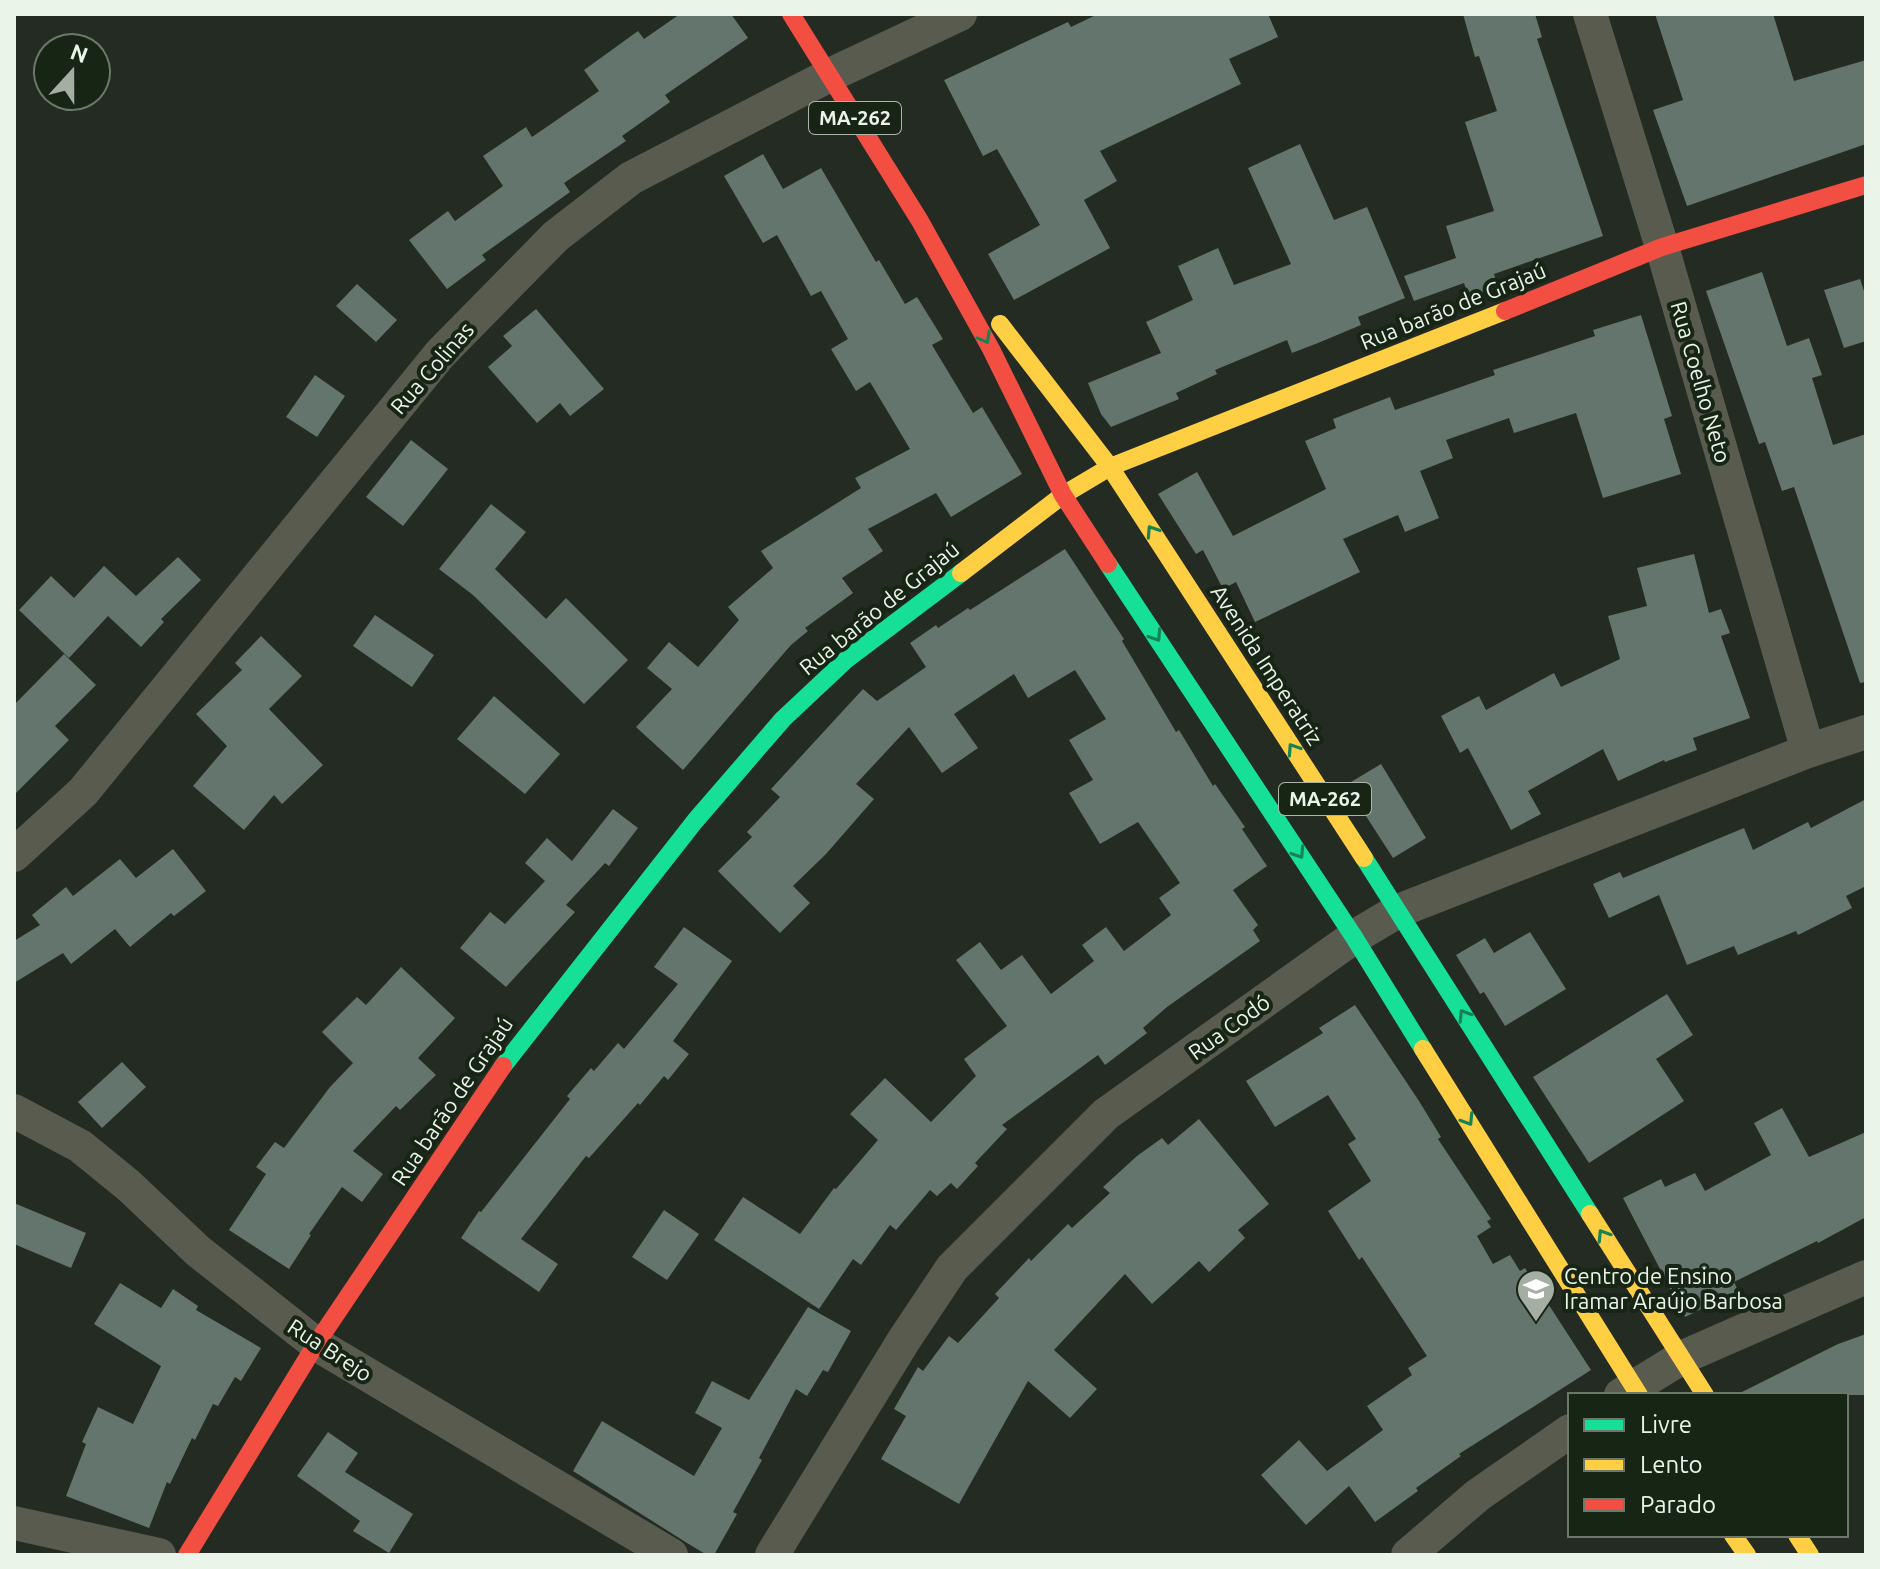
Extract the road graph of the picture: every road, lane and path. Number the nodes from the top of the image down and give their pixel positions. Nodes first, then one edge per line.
1 (791, 14) edge
2 (960, 14) edge
3 (1590, 14) edge
4 (828, 76) junction
5 (1866, 185) edge
6 (920, 221) junction
7 (1662, 247) junction
8 (1110, 467) junction
9 (1063, 495) junction
10 (1866, 732) edge
11 (1808, 751) junction
12 (14, 855) edge
13 (1398, 911) junction
14 (1354, 937) junction
15 (14, 1111) edge
16 (1866, 1277) edge
17 (316, 1344) junction
18 (1681, 1358) junction
19 (1631, 1392) edge
20 (1704, 1393) edge
21 (1568, 1432) edge
22 (14, 1523) edge
23 (1734, 1537) edge
24 (1798, 1537) edge
25 (159, 1555) edge
26 (187, 1555) edge
27 (671, 1555) edge
28 (772, 1555) edge
29 (1408, 1555) edge
30 (1747, 1555) edge
31 (1810, 1555) edge

1 - 4 main road, Avenida Imperatriz / MA-262
2 - 4 street, Rua Colinas
3 - 7 street, Rua Coelho Neto
4 - 6 main road, Avenida Imperatriz / MA-262
4 - 12 street, Rua Colinas
5 - 7 main road, Rua barão de Grajaú
6 - 8 main road, Avenida Imperatriz / MA-262
6 -> 9 main road, Avenida Imperatriz
7 - 8 main road, Rua barão de Grajaú
7 - 11 street, Rua Coelho Neto
8 - 9 main road, Rua barão de Grajaú
13 -> 8 main road, Avenida Imperatriz / MA-262
9 -> 14 main road, Avenida Imperatriz
9 - 17 main road, Rua barão de Grajaú
10 - 11 street, Rua Codó
11 - 13 street, Rua Codó
13 - 14 street, Rua Codó
18 -> 13 main road, Avenida Imperatriz / MA-262
14 -> 19 main road, Avenida Imperatriz
14 - 28 street, Rua Codó
15 - 17 street, Rua Brejo
16 - 18 street
17 - 26 main road, Rua barão de Grajaú
17 - 27 street, Rua Brejo
18 - 19 street
18 - 20 main road, Avenida Imperatriz / MA-262
21 - 29 street
22 - 25 street
23 - 30 main road
24 - 31 main road

